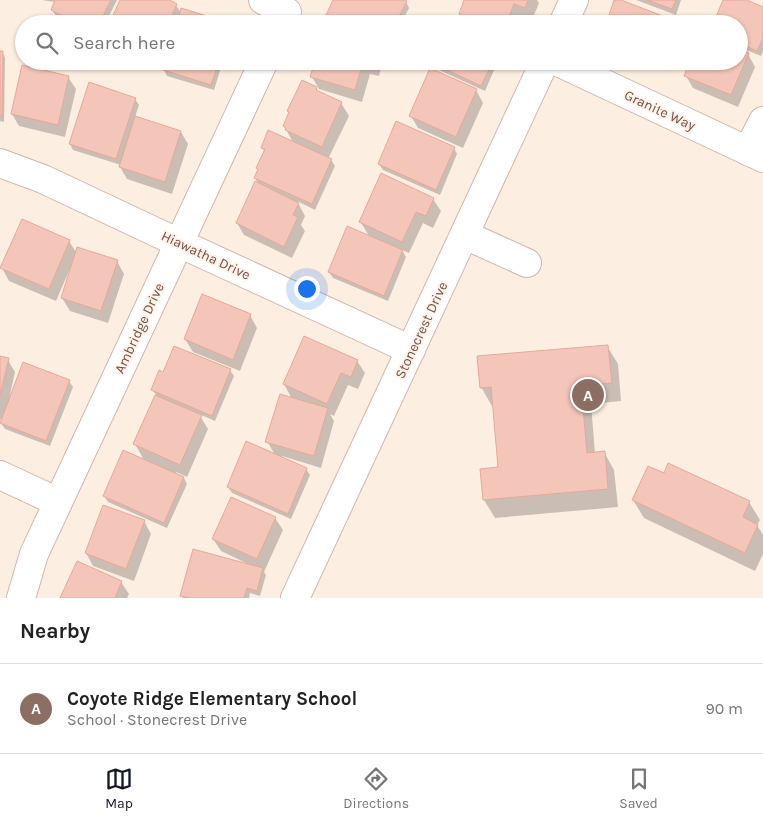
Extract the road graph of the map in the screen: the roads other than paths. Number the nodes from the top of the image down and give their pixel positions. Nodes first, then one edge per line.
1 (263, 0) edge
2 (574, 0) edge
3 (287, 12) edge
4 (567, 15) edge
5 (260, 70) edge
6 (542, 70) edge
7 (575, 70) edge
8 (763, 121) edge
9 (756, 155) edge
10 (0, 163) edge
11 (465, 234) junction
12 (179, 243) junction
13 (527, 263) dead end
14 (411, 350) junction
15 (0, 475) edge
16 (58, 502) junction
17 (21, 598) edge
18 (296, 598) edge

1 - 3 street
2 - 4 street
5 - 12 street, Ambridge Drive
6 - 11 street, Stonecrest Drive
7 - 9 street, Granite Way
8 - 9 street
10 - 12 street, Hiawatha Drive
11 - 13 street
11 - 14 street, Stonecrest Drive
12 - 14 street, Hiawatha Drive
12 - 16 street, Ambridge Drive
14 - 18 street, Stonecrest Drive
15 - 16 street
16 - 17 street, Ambridge Drive

